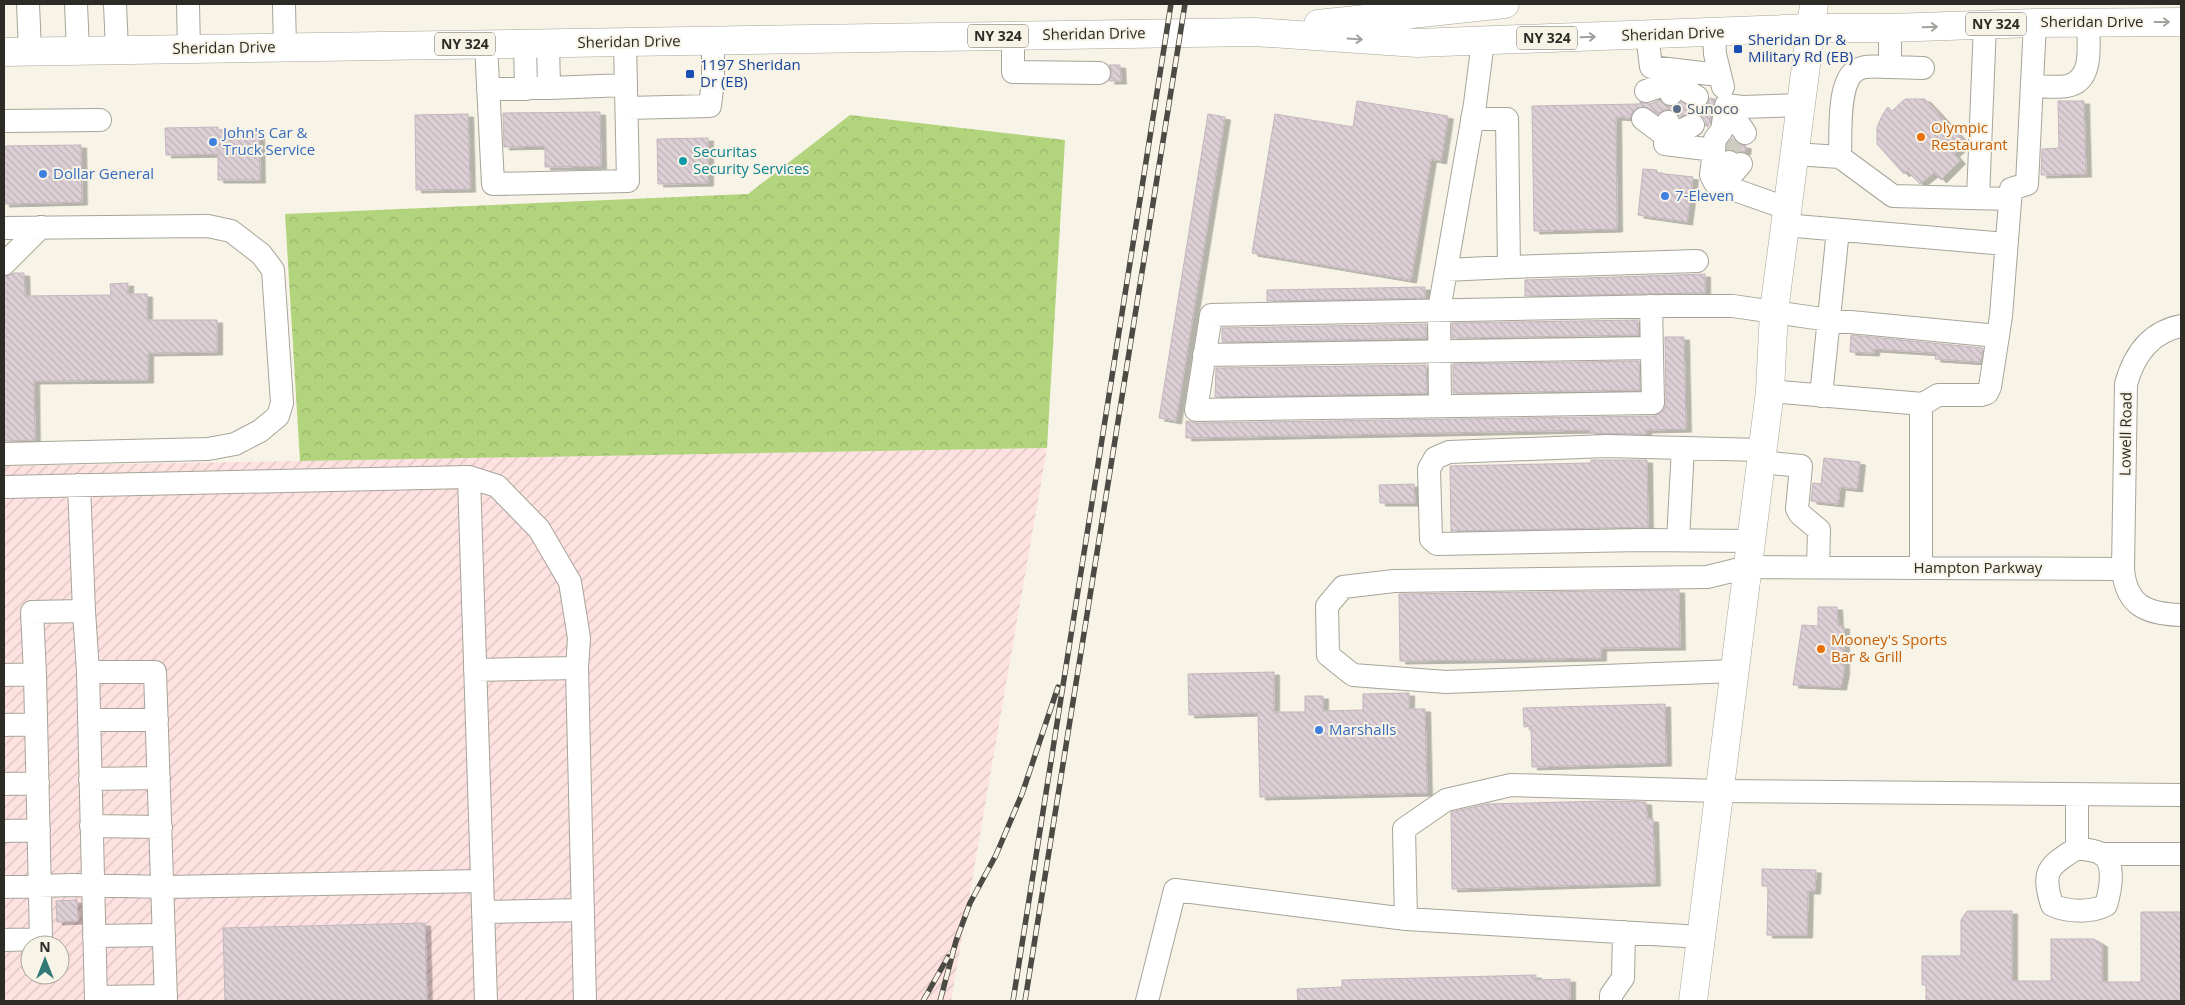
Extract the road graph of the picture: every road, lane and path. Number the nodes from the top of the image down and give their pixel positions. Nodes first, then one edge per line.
1 (28, 4) edge
2 (76, 4) edge
3 (115, 4) edge
4 (188, 4) edge
5 (1504, 4) edge
6 (284, 5) dead end
7 (1476, 5) edge
8 (1812, 16) edge
9 (2088, 22) junction
10 (2181, 22) edge
11 (2035, 23) junction
12 (1985, 24) junction
13 (1890, 28) junction
14 (1254, 32) junction
15 (1714, 33) junction
16 (1647, 34) junction
17 (1013, 36) junction
18 (713, 40) junction
19 (1483, 40) junction
20 (625, 42) junction
21 (536, 43) junction
22 (486, 44) junction
23 (285, 47) junction
24 (189, 49) junction
25 (116, 50) junction
26 (78, 51) junction
27 (17, 52) edge
28 (1890, 67) junction
29 (1923, 68) dead end
30 (1099, 73) dead end
31 (1719, 74) junction
32 (1673, 82) junction
33 (626, 85) junction
34 (2032, 86) junction
35 (526, 88) junction
36 (549, 88) junction
37 (488, 89) junction
38 (1646, 91) dead end
39 (1697, 97) dead end
40 (1800, 105) junction
41 (627, 108) junction
42 (1472, 119) junction
43 (1643, 119) dead end
44 (100, 120) dead end
45 (1737, 120) junction
46 (4, 121) edge
47 (1694, 125) dead end
48 (1667, 130) junction
49 (1794, 154) junction
50 (1840, 157) junction
51 (1730, 168) junction
52 (1978, 198) junction
53 (2010, 199) junction
54 (1785, 216) junction
55 (41, 227) junction
56 (4, 228) edge
57 (1838, 230) junction
58 (2006, 244) junction
59 (1697, 261) dead end
60 (4, 264) edge
61 (1509, 266) junction
62 (1446, 270) junction
63 (1651, 306) junction
64 (1439, 310) junction
65 (1774, 312) junction
66 (1829, 320) junction
67 (2181, 326) edge
68 (1998, 336) junction
69 (1652, 348) junction
70 (1439, 352) junction
71 (1204, 355) junction
72 (1770, 391) junction
73 (1821, 396) junction
74 (1923, 404) junction
75 (1440, 406) junction
76 (1683, 448) junction
77 (4, 454) edge
78 (1761, 456) junction
79 (469, 477) junction
80 (79, 485) junction
81 (4, 487) edge
82 (1678, 540) junction
83 (1749, 554) junction
84 (1818, 567) junction
85 (1921, 568) junction
86 (2124, 569) junction
87 (84, 611) junction
88 (2181, 615) edge
89 (577, 668) junction
90 (475, 670) junction
91 (1735, 671) junction
92 (88, 672) junction
93 (35, 674) junction
94 (4, 675) edge
95 (89, 720) junction
96 (157, 720) junction
97 (36, 724) junction
98 (4, 725) edge
99 (159, 778) junction
100 (90, 779) junction
101 (4, 784) edge
102 (38, 784) junction
103 (1720, 791) junction
104 (2077, 794) junction
105 (2181, 795) edge
106 (91, 826) junction
107 (161, 827) junction
108 (39, 830) junction
109 (4, 831) edge
110 (2077, 848) junction
111 (2101, 854) junction
112 (2181, 854) edge
113 (482, 881) junction
114 (41, 886) junction
115 (92, 886) junction
116 (163, 887) junction
117 (4, 888) edge
118 (583, 910) junction
119 (483, 912) junction
120 (1406, 919) junction
121 (1624, 932) junction
122 (164, 935) junction
123 (94, 936) junction
124 (1701, 938) junction
125 (4, 940) edge
126 (166, 998) edge
127 (96, 999) edge
128 (486, 1001) edge
129 (585, 1001) edge
130 (1147, 1001) edge
131 (1611, 1001) edge
132 (1693, 1001) edge

1 - 27 street
2 - 26 street
3 - 25 street
4 - 24 street
5 - 7 main road, Sheridan Drive / NY 324
6 - 23 street
7 - 14 main road, Sheridan Drive / NY 324
8 - 13 main road, Sheridan Drive / NY 324
8 - 15 main road, Sheridan Drive / NY 324
8 - 40 main road
9 -> 10 main road, Sheridan Drive / NY 324
9 - 11 main road, Sheridan Drive / NY 324
9 - 34 street
11 - 12 main road, Sheridan Drive / NY 324
11 - 34 street
13 -> 12 main road, Sheridan Drive / NY 324
12 - 52 street
13 - 28 street
14 - 17 main road, Sheridan Drive / NY 324
14 -> 19 main road, Sheridan Drive / NY 324
15 - 16 main road, Sheridan Drive / NY 324
15 - 31 street
19 -> 16 main road, Sheridan Drive / NY 324
16 - 32 street
17 - 18 main road, Sheridan Drive / NY 324
17 - 30 street
18 - 20 main road, Sheridan Drive / NY 324
18 - 41 street
19 - 42 street
20 - 21 main road, Sheridan Drive / NY 324
20 - 33 street
21 - 22 main road, Sheridan Drive / NY 324
21 - 35 street
21 - 36 street
22 - 23 main road, Sheridan Drive / NY 324
22 - 37 street
23 - 24 main road, Sheridan Drive / NY 324
24 - 25 main road, Sheridan Drive / NY 324
25 - 26 main road, Sheridan Drive / NY 324
26 - 27 main road, Sheridan Drive / NY 324
28 - 29 street
28 - 50 street
31 - 32 street
31 - 45 street
32 - 38 street
32 - 39 street
33 - 36 street
33 - 41 street
34 - 53 street
35 - 36 street
35 - 37 street
37 - 41 street
40 - 45 street
40 - 49 main road
42 - 61 street
42 - 62 street
43 - 48 street
44 - 46 street
45 - 51 street
47 - 48 street
48 - 51 street
49 - 50 street
49 - 54 main road
50 - 52 street
51 - 54 street
52 - 53 street
53 - 58 street
54 - 57 street
54 - 65 main road
55 - 56 street
55 - 60 street
55 - 77 street
57 - 58 street
57 - 66 street
58 - 68 street
59 - 61 street
61 - 62 street
62 - 64 street
63 - 64 street
63 - 65 street
63 - 69 street
64 - 70 street
64 - 71 street
65 - 66 street
65 - 72 main road
66 - 68 street
66 - 73 street
67 - 86 street, Lowell Road
68 - 74 street
69 - 70 street
69 - 75 street
70 - 71 street
70 - 75 street
71 - 75 street
72 - 73 street
72 - 78 main road
73 - 74 street
74 - 85 street
76 - 78 street
76 - 82 street
76 - 82 street
78 - 83 main road
78 - 84 street
79 - 80 street
79 - 89 street
79 - 90 street
80 - 81 street
80 - 87 street
82 - 83 street
83 - 84 street, Hampton Parkway
83 - 91 main road
83 - 91 street
84 - 85 street, Hampton Parkway
85 - 86 street, Hampton Parkway
86 - 88 street
87 - 92 street
87 - 93 street
89 - 90 street
89 - 118 street
90 - 113 street
91 - 103 main road
92 - 95 street
92 - 96 street
93 - 94 street
93 - 97 street
95 - 96 street
95 - 100 street
96 - 99 street
97 - 98 street
97 - 102 street
99 - 100 street
99 - 107 street
100 - 106 street
101 - 102 street
102 - 108 street
103 - 104 street
103 - 120 street
103 - 124 main road
104 - 105 street
104 - 110 street
106 - 107 street
106 - 115 street
107 - 116 street
108 - 109 street
108 - 114 street
110 - 111 street
110 - 111 street
111 - 112 street
113 - 116 street
113 - 119 street
114 - 115 street
114 - 117 street
114 - 125 street
115 - 116 street
115 - 123 street
116 - 122 street
118 - 119 street
118 - 129 street
119 - 128 street
120 - 121 street
120 - 130 street
121 - 124 street
121 - 131 street
122 - 123 street
122 - 126 street
123 - 127 street
124 - 132 main road
126 - 127 street

